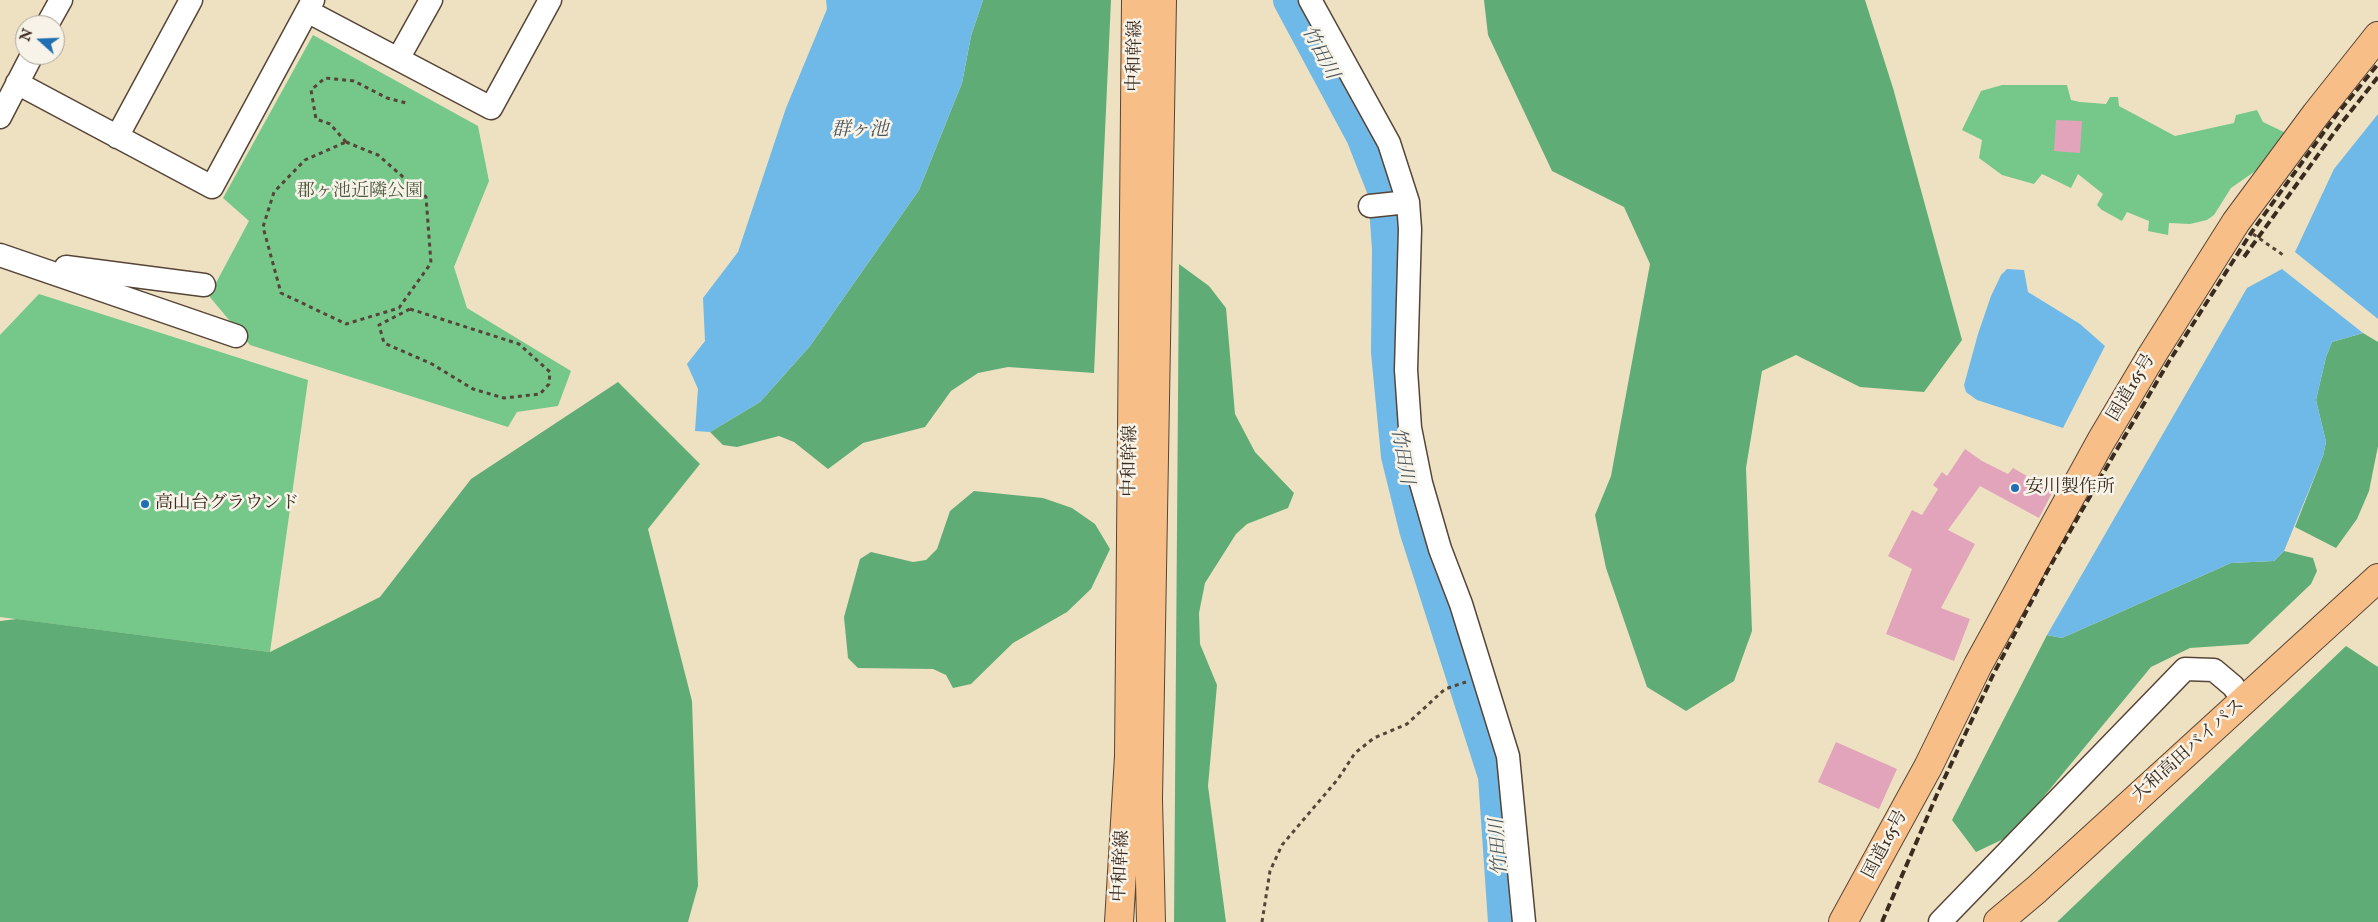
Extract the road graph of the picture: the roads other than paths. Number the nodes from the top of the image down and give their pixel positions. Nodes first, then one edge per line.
1 (60, 0) edge
2 (191, 0) edge
3 (431, 0) edge
4 (550, 0) edge
5 (1136, 0) edge
6 (1162, 0) edge
7 (1310, 0) edge
8 (310, 5) edge
9 (52, 15) edge
10 (2377, 38) edge
11 (398, 59) junction
12 (27, 65) edge
13 (17, 83) junction
14 (0, 116) edge
15 (117, 137) junction
16 (1408, 202) junction
17 (1370, 206) dead end
18 (10, 258) edge
19 (204, 285) dead end
20 (236, 336) dead end
21 (2378, 578) edge
22 (2244, 701) junction
23 (1928, 767) junction
24 (1118, 922) edge
25 (1151, 922) edge
26 (1524, 922) edge
27 (1843, 922) edge
28 (1857, 922) edge
29 (1940, 922) edge
30 (1998, 922) edge

1 - 9 street
2 - 15 street
3 - 11 street
4 - 11 street
5 - 24 main road, 中和幹線
6 - 25 main road, 中和幹線
7 - 16 street
8 - 11 street
8 - 15 street
10 - 23 main road, 国道165号
12 - 13 street
13 - 14 street
13 - 15 street
16 - 17 street
16 - 26 street
18 - 19 street
18 - 20 street
21 - 22 main road, 大和高田バイパス
22 - 29 street
22 - 30 main road, 大和高田バイパス
23 - 27 main road, 国道165号
23 - 28 main road, 国道165号

